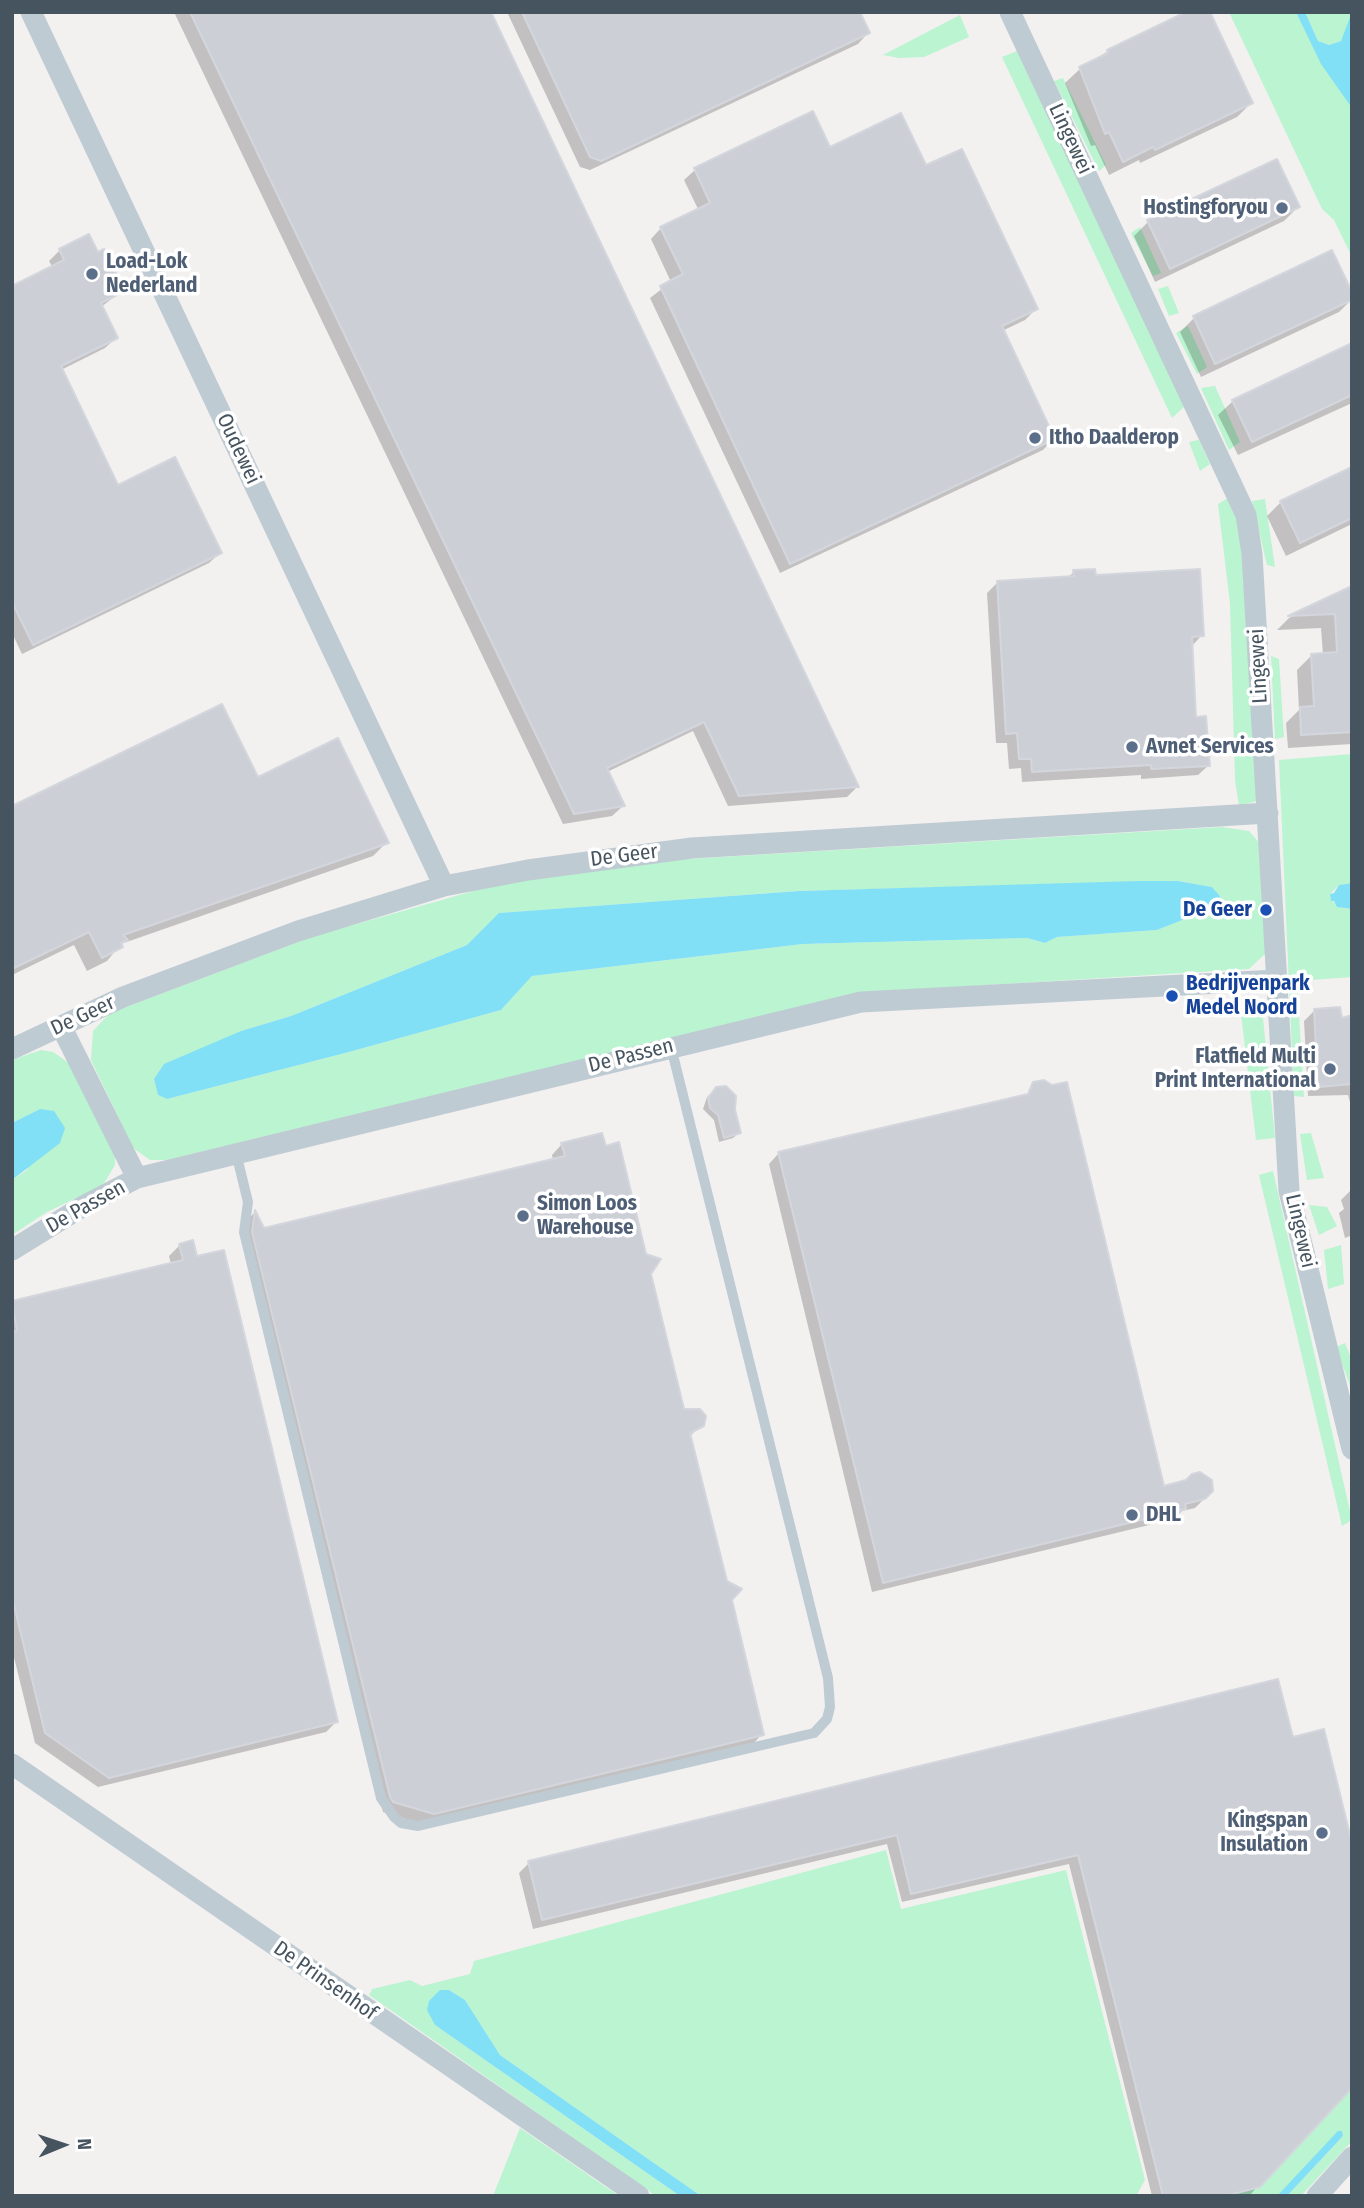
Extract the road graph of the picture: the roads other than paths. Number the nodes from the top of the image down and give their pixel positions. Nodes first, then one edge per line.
1 (31, 12) edge
2 (1010, 12) edge
3 (1268, 813) junction
4 (444, 886) junction
5 (1277, 980) junction
6 (61, 1026) junction
7 (671, 1047) junction
8 (12, 1049) edge
9 (236, 1152) junction
10 (137, 1178) junction
11 (12, 1250) edge
12 (1352, 1449) edge
13 (12, 1764) edge
14 (1352, 2157) edge
15 (639, 2196) edge
16 (1317, 2196) edge

1 - 4 street, Oudewei
2 - 3 street, Lingewei
3 - 4 street, De Geer
3 - 5 street, Lingewei
4 - 6 street, De Geer
5 - 7 street, De Passen
5 - 12 street, Lingewei
6 - 8 street, De Geer
6 - 10 street
7 - 9 street, De Passen
7 - 9 lane
9 - 10 street, De Passen
10 - 11 street, De Passen
13 - 15 street, De Prinsenhof
14 - 16 street

